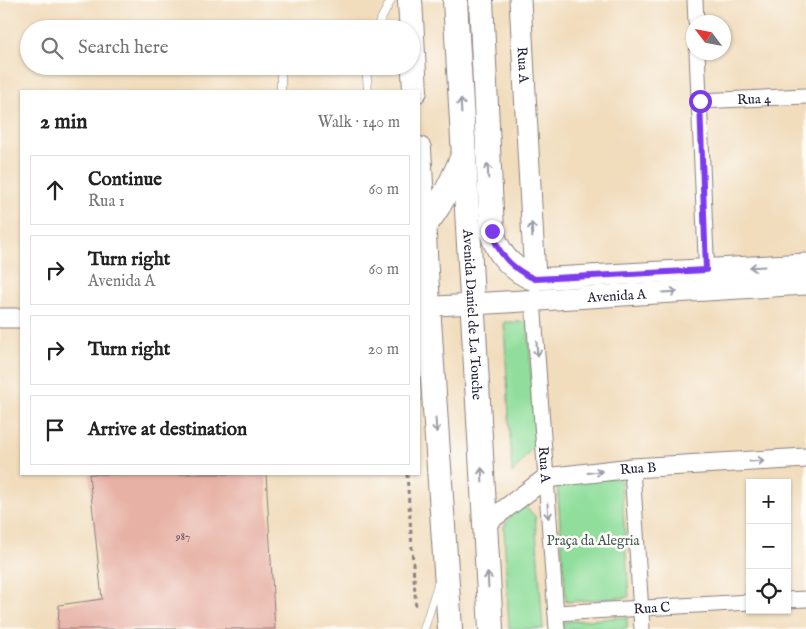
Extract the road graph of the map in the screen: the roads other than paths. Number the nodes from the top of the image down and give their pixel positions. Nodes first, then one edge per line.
1 (391, 0) edge
2 (410, 0) edge
3 (455, 0) edge
4 (481, 0) edge
5 (520, 0) edge
6 (695, 0) edge
7 (696, 15) edge
8 (381, 20) edge
9 (411, 20) edge
10 (697, 60) edge
11 (282, 75) edge
12 (367, 75) edge
13 (415, 75) edge
14 (281, 90) edge
15 (368, 90) edge
16 (416, 90) edge
17 (806, 96) edge
18 (700, 101) junction
19 (464, 154) junction
20 (420, 190) edge
21 (490, 220) junction
22 (421, 230) edge
23 (806, 264) edge
24 (707, 280) junction
25 (806, 284) edge
26 (534, 290) junction
27 (472, 304) junction
28 (423, 307) edge
29 (0, 318) edge
30 (20, 318) edge
31 (427, 392) edge
32 (806, 458) edge
33 (632, 468) junction
34 (546, 478) junction
35 (485, 524) junction
36 (446, 564) junction
37 (791, 600) edge
38 (806, 600) edge
39 (746, 602) edge
40 (641, 608) junction
41 (556, 613) junction
42 (424, 629) edge
43 (450, 629) edge
44 (491, 629) edge
45 (557, 629) edge
46 (642, 629) edge

1 - 8 lane
2 - 9 main road
19 -> 3 main road, Avenida Daniel de La Touche
21 -> 4 main road
26 -> 5 main road, Rua A
6 - 7 street
10 - 18 street
11 - 14 lane
12 - 15 lane
13 - 16 main road
17 - 18 street, Rua 4
18 - 24 street
19 - 22 main road
19 - 27 main road, Avenida Daniel de La Touche
20 - 22 main road
21 - 26 main road
21 - 27 main road
22 - 28 main road
23 -> 24 main road, Avenida A
24 - 25 main road, Avenida A
24 - 26 main road, Avenida A
26 - 27 main road, Avenida A
26 -> 34 street, Rua A
27 - 28 street, Avenida A
35 -> 27 main road, Avenida Daniel de La Touche
28 - 31 main road
29 - 30 street
31 -> 36 main road
33 -> 32 street, Rua B
34 -> 33 street, Rua B
33 - 40 street
34 - 35 street
34 -> 41 street, Rua A
44 -> 35 main road, Avenida Daniel de La Touche
36 - 42 lane
36 - 43 main road
37 - 38 street
39 - 40 street, Rua C
40 - 41 street, Rua C
40 - 46 street
41 - 45 street, Rua A

